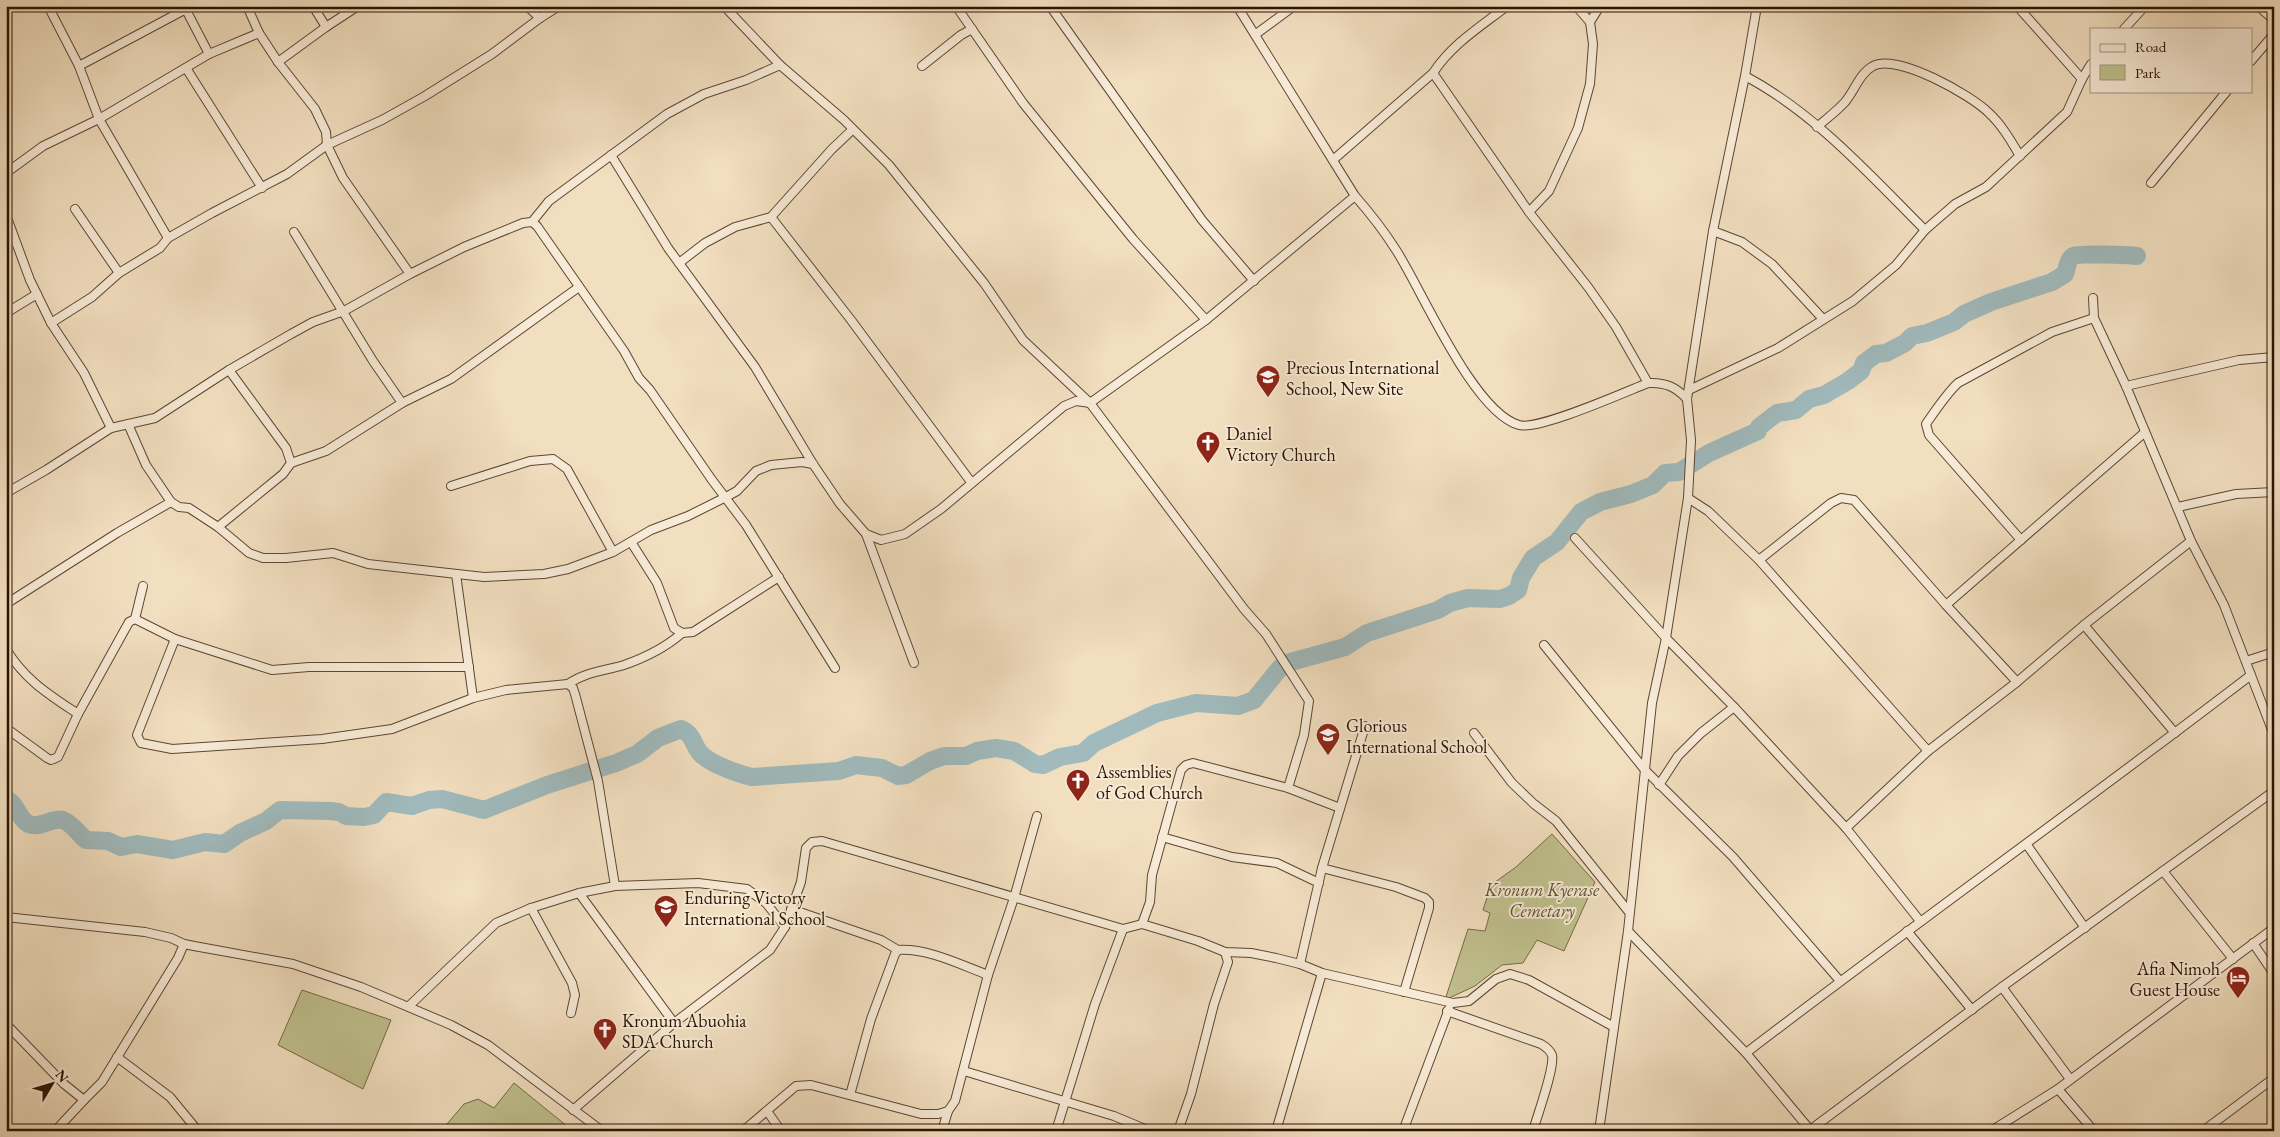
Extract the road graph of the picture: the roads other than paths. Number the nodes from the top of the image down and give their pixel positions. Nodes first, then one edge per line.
1 (48, 6) edge
2 (247, 6) edge
3 (313, 6) edge
4 (358, 6) edge
5 (528, 6) edge
6 (559, 6) edge
7 (724, 6) edge
8 (956, 6) edge
9 (1050, 6) edge
10 (1237, 6) edge
11 (1294, 6) edge
12 (1507, 6) edge
13 (1576, 6) edge
14 (1600, 6) edge
15 (1757, 6) edge
16 (2018, 6) edge
17 (2145, 6) edge
18 (2258, 6) edge
19 (185, 8) edge
20 (540, 18) junction
21 (2274, 20) edge
22 (1590, 22) junction
23 (326, 27) junction
24 (2125, 28) edge
25 (972, 29) junction
26 (258, 33) junction
27 (1256, 34) junction
28 (2274, 34) edge
29 (209, 54) junction
30 (2252, 60) edge
31 (278, 62) junction
32 (780, 65) junction
33 (79, 66) junction
34 (922, 66) dead end
35 (2090, 66) edge
36 (186, 68) junction
37 (1433, 73) junction
38 (1745, 76) junction
39 (2082, 79) junction
40 (2225, 92) edge
41 (100, 119) junction
42 (1817, 127) junction
43 (852, 130) junction
44 (327, 145) junction
45 (611, 155) junction
46 (2020, 156) junction
47 (1333, 160) junction
48 (6, 173) edge
49 (2151, 183) dead end
50 (262, 188) junction
51 (1355, 196) junction
52 (75, 209) dead end
53 (1529, 212) junction
54 (6, 215) edge
55 (771, 217) junction
56 (532, 222) junction
57 (1713, 230) junction
58 (1925, 230) junction
59 (294, 232) dead end
60 (168, 238) junction
61 (679, 263) junction
62 (119, 273) junction
63 (410, 274) junction
64 (1254, 281) junction
65 (579, 287) junction
66 (37, 294) junction
67 (2093, 298) dead end
68 (344, 311) junction
69 (6, 313) edge
70 (2094, 318) junction
71 (1823, 319) junction
72 (1206, 320) junction
73 (51, 323) junction
74 (2274, 357) edge
75 (229, 370) junction
76 (1648, 383) junction
77 (2126, 386) junction
78 (1689, 390) junction
79 (1687, 399) junction
80 (402, 403) junction
81 (1090, 403) junction
82 (128, 424) junction
83 (111, 428) junction
84 (2144, 433) junction
85 (290, 463) junction
86 (813, 464) junction
87 (971, 482) junction
88 (451, 486) dead end
89 (7, 490) edge
90 (2274, 492) edge
91 (726, 497) junction
92 (1688, 498) junction
93 (171, 502) junction
94 (2178, 507) junction
95 (218, 527) junction
96 (866, 534) junction
97 (1575, 538) dead end
98 (2021, 540) junction
99 (2191, 540) junction
100 (631, 542) junction
101 (613, 552) junction
102 (1759, 560) junction
103 (456, 574) junction
104 (779, 577) junction
105 (143, 586) dead end
106 (6, 604) edge
107 (1946, 605) junction
108 (135, 619) junction
109 (2084, 625) junction
110 (682, 633) junction
111 (1666, 638) junction
112 (175, 639) junction
113 (1544, 645) dead end
114 (6, 649) edge
115 (2274, 652) edge
116 (2246, 661) junction
117 (914, 662) dead end
118 (469, 667) junction
119 (835, 668) dead end
120 (2251, 675) junction
121 (2018, 682) junction
122 (568, 684) junction
123 (473, 698) junction
124 (1734, 707) junction
125 (78, 714) junction
126 (1365, 726) dead end
127 (6, 728) edge
128 (1474, 733) dead end
129 (2175, 733) junction
130 (2274, 734) edge
131 (1928, 752) junction
132 (1645, 770) junction
133 (1659, 785) junction
134 (1288, 788) junction
135 (2274, 791) edge
136 (1340, 808) junction
137 (1037, 816) dead end
138 (1846, 828) junction
139 (1162, 837) junction
140 (2027, 845) junction
141 (1322, 868) junction
142 (2163, 871) junction
143 (1319, 883) junction
144 (615, 886) junction
145 (579, 893) junction
146 (1014, 898) junction
147 (531, 908) junction
148 (791, 909) junction
149 (1629, 912) junction
150 (6, 917) edge
151 (1920, 921) junction
152 (1142, 924) junction
153 (785, 927) junction
154 (2085, 928) junction
155 (2274, 928) edge
156 (1123, 929) junction
157 (1907, 931) junction
158 (1628, 932) junction
159 (184, 944) junction
160 (2254, 944) junction
161 (898, 950) junction
162 (1225, 952) junction
163 (2233, 959) junction
164 (1300, 964) junction
165 (1322, 973) junction
166 (2274, 974) edge
167 (988, 975) junction
168 (1840, 981) junction
169 (2002, 987) junction
170 (1404, 992) junction
171 (1453, 1003) junction
172 (409, 1006) junction
173 (1972, 1010) junction
174 (1447, 1011) junction
175 (571, 1013) dead end
176 (674, 1023) junction
177 (6, 1024) edge
178 (1614, 1027) junction
179 (1746, 1053) junction
180 (117, 1057) junction
181 (964, 1071) junction
182 (2274, 1078) edge
183 (2070, 1080) junction
184 (2058, 1089) junction
185 (850, 1095) junction
186 (84, 1100) junction
187 (1064, 1101) junction
188 (573, 1110) junction
189 (766, 1111) junction
190 (948, 1111) junction
191 (1811, 1130) edge
192 (55, 1131) edge
193 (198, 1131) edge
194 (602, 1131) edge
195 (743, 1131) edge
196 (781, 1131) edge
197 (942, 1131) edge
198 (1056, 1131) edge
199 (1150, 1131) edge
200 (1178, 1131) edge
201 (1276, 1131) edge
202 (1403, 1131) edge
203 (1533, 1131) edge
204 (1599, 1131) edge
205 (1990, 1131) edge
206 (2094, 1131) edge
207 (2203, 1131) edge

1 - 33 street
2 - 26 street
3 - 23 street
4 - 23 street
5 - 20 street
6 - 20 street
7 - 32 street
8 - 25 street
9 - 64 street
10 - 27 street
11 - 27 street
12 - 37 street
13 - 22 street
14 - 22 street
15 - 38 street
16 - 39 street
17 - 24 street
18 - 21 street
19 - 29 street
19 - 33 street
20 - 44 street
22 - 53 street
23 - 31 street
25 - 34 street
25 - 72 street
26 - 29 street
26 - 31 street
27 - 47 street
28 - 30 street
29 - 36 street
31 - 44 street
32 - 43 street
32 - 45 street
33 - 41 street
35 - 39 street
36 - 41 street
36 - 50 street
37 - 47 street
37 - 53 street
38 - 42 street
38 - 57 street
39 - 46 street
40 - 49 street
41 - 48 street
41 - 60 street
42 - 46 street
42 - 58 street
43 - 55 street
43 - 81 street
44 - 50 street
44 - 63 street
45 - 56 street
45 - 61 street
46 - 58 street
47 - 51 street
50 - 60 street
51 - 64 street
51 - 76 street
52 - 62 street
53 - 76 street
54 - 66 street
55 - 61 street
55 - 87 street
56 - 63 street
56 - 65 street
57 - 71 street
57 - 78 street
58 - 71 street
59 - 68 street
60 - 62 street
61 - 86 street
62 - 73 street
63 - 68 street
64 - 72 street
65 - 80 street
65 - 91 street
66 - 69 street
66 - 73 street
67 - 70 street
68 - 75 street
68 - 80 street
70 - 77 street
70 - 98 street
71 - 78 street
72 - 81 street
73 - 83 street
74 - 77 street
75 - 82 street
75 - 85 street
76 - 79 street
77 - 84 street
78 - 79 street
79 - 92 street
80 - 85 street
81 - 87 street
81 - 134 street
82 - 83 street
82 - 93 street
83 - 89 street
84 - 94 street
84 - 98 street
85 - 95 street
86 - 91 street
86 - 96 street
87 - 96 street
88 - 101 street
90 - 94 street
91 - 100 street
91 - 104 street
92 - 102 street
92 - 111 street
93 - 95 street
93 - 106 street
94 - 99 street
95 - 103 street
96 - 117 street
97 - 111 street
98 - 107 street
99 - 109 street
99 - 116 street
100 - 101 street
100 - 110 street
101 - 103 street
102 - 107 street
102 - 131 street
103 - 118 street
104 - 110 street
104 - 119 street
105 - 108 street
107 - 121 street
108 - 112 street
108 - 125 street
109 - 121 street
109 - 129 street
110 - 122 street
111 - 124 street
111 - 132 street
112 - 118 street
112 - 123 street
113 - 132 street
114 - 125 street
115 - 116 street
116 - 120 street
118 - 123 street
120 - 129 street
120 - 130 street
121 - 131 street
122 - 123 street
122 - 144 street
124 - 133 street
124 - 138 street
125 - 127 street
126 - 136 street
128 - 149 street
129 - 140 street
131 - 138 street
132 - 133 street
132 - 149 street
133 - 168 street
134 - 136 street
134 - 139 street
135 - 142 street
136 - 141 street
137 - 146 street
138 - 151 street
139 - 143 street
139 - 152 street
140 - 151 street
140 - 154 street
141 - 143 street
141 - 170 street
142 - 154 street
142 - 163 street
143 - 164 street
144 - 145 street
144 - 153 street
145 - 147 street
145 - 176 street
146 - 148 street
146 - 156 street
146 - 167 street
147 - 172 street
147 - 175 street
148 - 153 street
148 - 161 street
149 - 158 street
150 - 159 street
151 - 157 street
152 - 156 street
152 - 162 street
153 - 176 street
154 - 169 street
155 - 160 street
156 - 187 street
157 - 168 street
157 - 173 street
158 - 178 street
158 - 179 street
159 - 172 street
159 - 180 street
160 - 163 street
160 - 166 street
161 - 167 street
161 - 185 street
162 - 164 street
162 - 200 street
163 - 183 street
164 - 165 street
165 - 170 street
165 - 201 street
167 - 181 street
168 - 179 street
169 - 173 street
169 - 183 street
170 - 171 street
171 - 174 street
171 - 178 street
172 - 188 street
173 - 191 street
174 - 202 street
174 - 203 street
176 - 188 street
177 - 186 street
178 - 204 street
179 - 191 street
180 - 186 street
180 - 193 street
181 - 187 street
181 - 190 street
182 - 207 street
183 - 184 street
184 - 205 street
184 - 206 street
185 - 189 street
185 - 190 street
186 - 192 street
187 - 198 street
187 - 199 street
188 - 194 street
189 - 195 street
189 - 196 street
190 - 197 street

